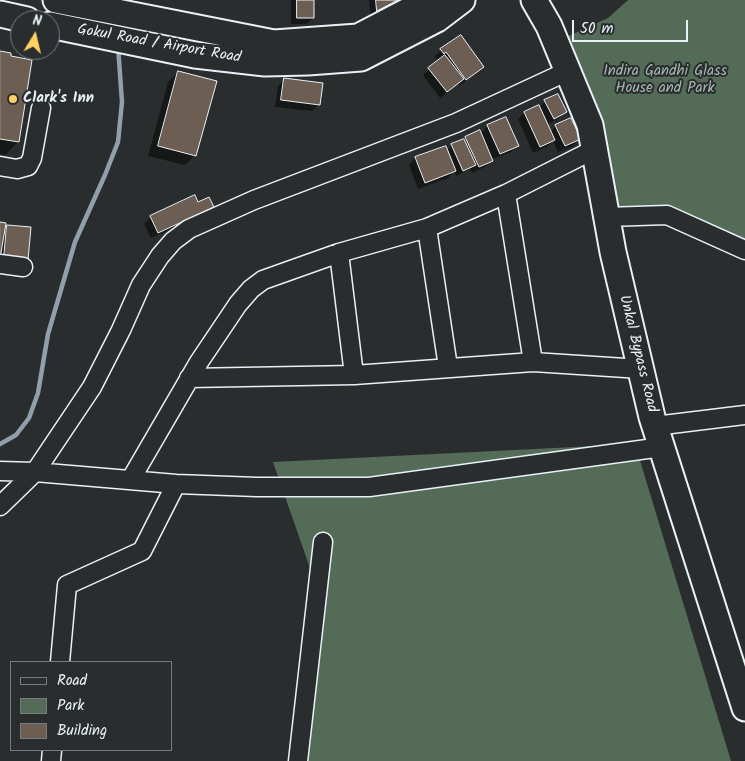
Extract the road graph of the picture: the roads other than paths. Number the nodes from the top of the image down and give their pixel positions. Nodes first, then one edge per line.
1 (56, 0) edge
2 (429, 0) edge
3 (462, 0) edge
4 (534, 0) edge
5 (60, 27) edge
6 (273, 53) junction
7 (568, 71) junction
8 (41, 108) dead end
9 (595, 149) junction
10 (0, 166) edge
11 (506, 194) junction
12 (606, 217) junction
13 (427, 228) junction
14 (745, 250) edge
15 (339, 253) junction
16 (0, 264) edge
17 (23, 267) dead end
18 (533, 362) junction
19 (448, 368) junction
20 (641, 369) junction
21 (354, 375) junction
22 (190, 378) junction
23 (745, 415) edge
24 (659, 437) junction
25 (0, 471) edge
26 (35, 472) junction
27 (131, 479) junction
28 (176, 484) junction
29 (0, 506) edge
30 (323, 542) dead end
31 (60, 661) edge
32 (745, 708) edge
33 (298, 761) edge

1 - 6 main road, Gokul Road / Airport Road
2 - 6 main road, Gokul Road / Airport Road
3 - 6 main road, Gokul Road / Airport Road
4 - 7 main road, Unkal Bypass Road
5 - 6 main road, Gokul Road / Airport Road
7 - 9 main road, Unkal Bypass Road
7 - 26 street
8 - 10 street
9 - 11 street
9 - 12 main road, Unkal Bypass Road
11 - 13 street
11 - 18 street
12 - 14 street
12 - 20 main road, Unkal Bypass Road
13 - 15 street
13 - 19 street
15 - 21 street
15 - 22 street
16 - 17 street
18 - 19 street
18 - 20 street
19 - 21 street
20 - 24 main road, Unkal Bypass Road
21 - 22 street
22 - 27 street
23 - 24 street
24 - 28 street
24 - 32 main road, Unkal Bypass Road
25 - 26 street
26 - 27 street
26 - 29 street
27 - 28 street
28 - 31 street
30 - 33 street

